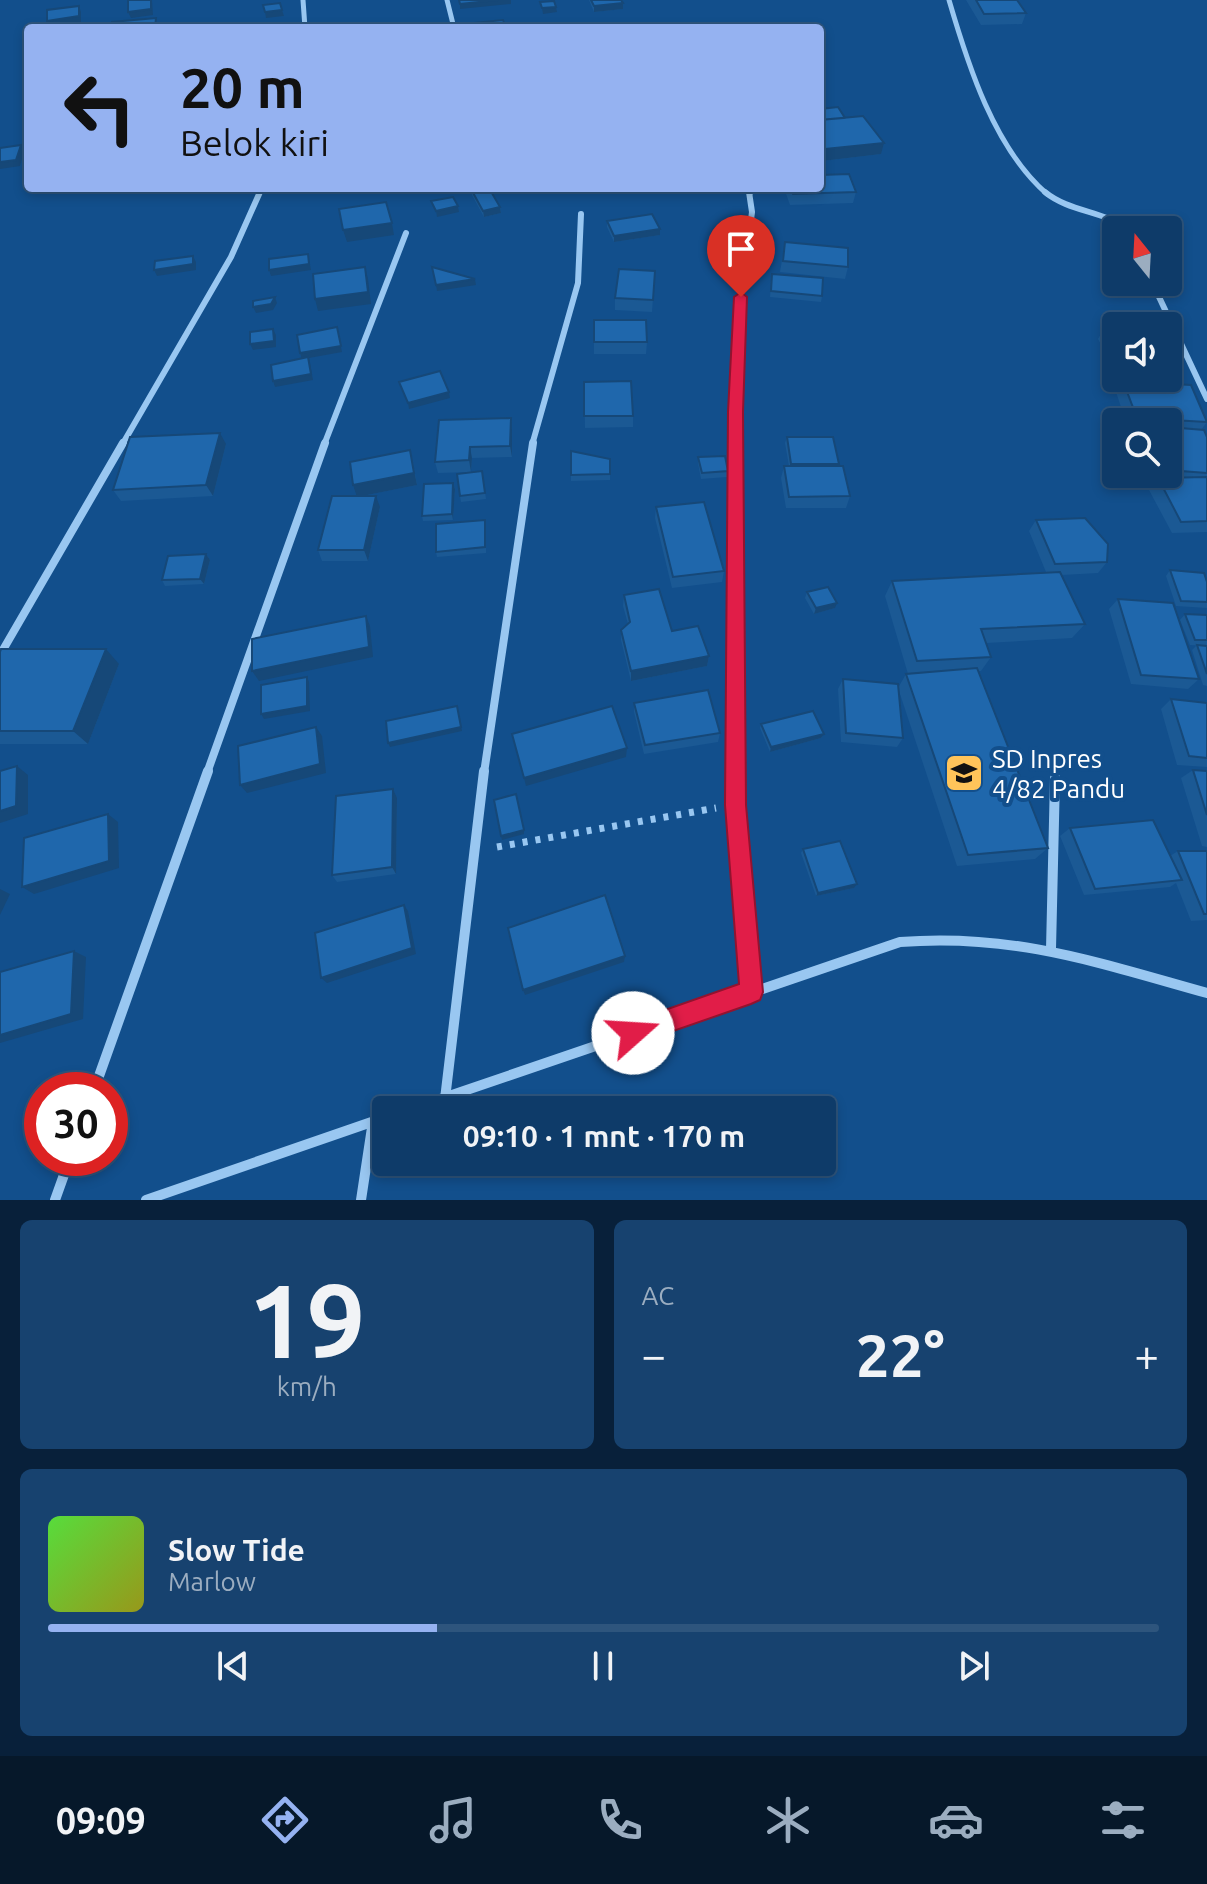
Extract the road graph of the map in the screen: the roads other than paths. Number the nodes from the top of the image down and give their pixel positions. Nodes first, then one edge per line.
1 (303, 0) edge
2 (447, 0) edge
3 (949, 0) edge
4 (305, 24) edge
5 (453, 24) edge
6 (260, 192) edge
7 (750, 192) edge
8 (581, 214) dead end
9 (1106, 216) edge
10 (406, 233) dead end
11 (1159, 296) edge
12 (1207, 399) edge
13 (0, 655) edge
14 (1055, 778) dead end
15 (1051, 949) junction
16 (751, 992) junction
17 (1207, 993) edge
18 (100, 1072) edge
19 (445, 1096) edge
20 (454, 1096) edge
21 (372, 1122) edge
22 (372, 1153) edge
23 (64, 1176) edge
24 (55, 1200) edge
25 (146, 1200) edge
26 (361, 1200) edge

1 - 4 street
2 - 5 street
3 - 9 street
6 - 13 street
7 - 16 street
8 - 19 street
10 - 18 street
11 - 12 street
14 - 15 street
15 - 16 street
15 - 17 street
16 - 20 street
21 - 25 street
22 - 26 street
23 - 24 street

